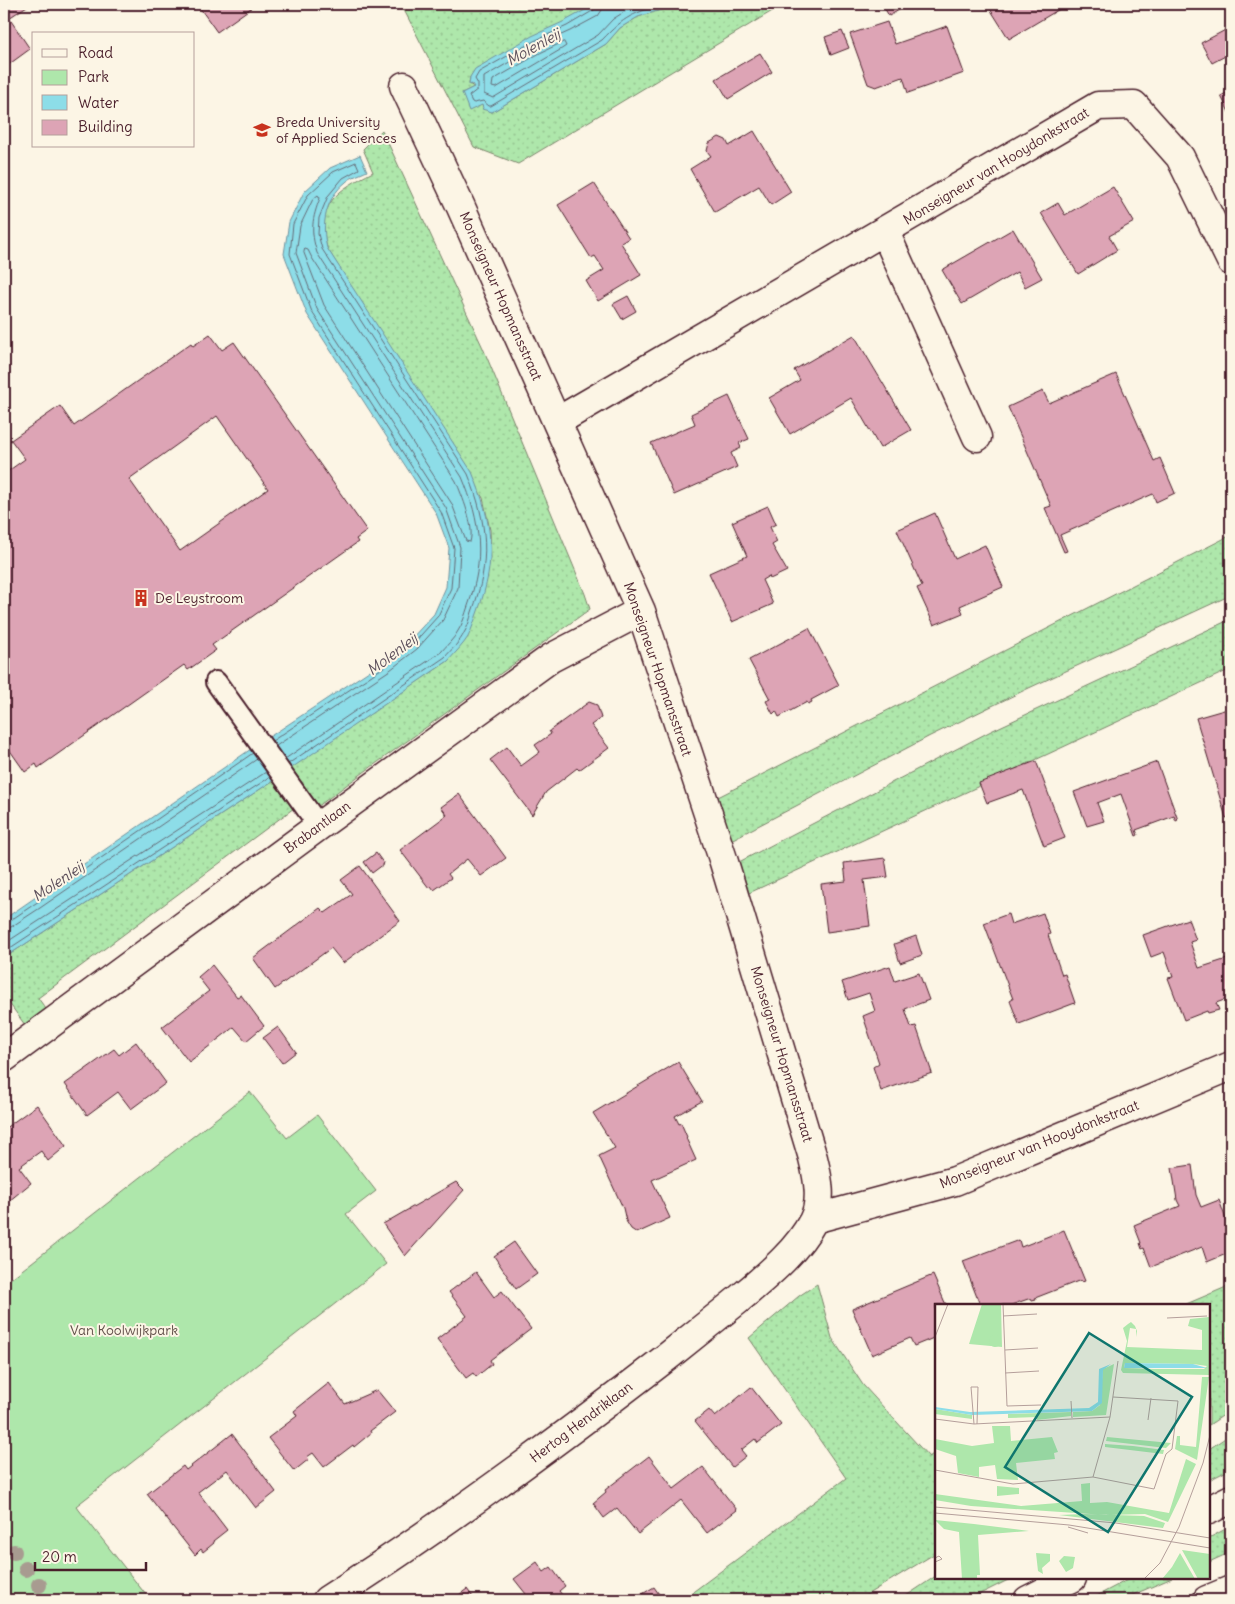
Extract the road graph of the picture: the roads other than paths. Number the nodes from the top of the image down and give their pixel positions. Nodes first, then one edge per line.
1 (404, 86) dead end
2 (885, 232) junction
3 (1231, 261) edge
4 (558, 421) junction
5 (977, 437) dead end
6 (641, 611) junction
7 (216, 682) dead end
8 (319, 826) junction
9 (4, 1058) edge
10 (1231, 1066) edge
11 (814, 1219) junction
12 (1231, 1499) edge
13 (1210, 1510) edge
14 (1070, 1579) edge
15 (327, 1600) edge
16 (1028, 1600) edge

1 - 4 street, Monseigneur Hopmansstraat
2 - 3 street, Monseigneur van Hooydonkstraat
2 - 4 street, Monseigneur van Hooydonkstraat
2 - 5 street
4 - 6 street, Monseigneur Hopmansstraat
6 - 8 street, Brabantlaan
6 - 11 street, Monseigneur Hopmansstraat
7 - 8 lane
8 - 9 street, Brabantlaan
10 - 11 street, Monseigneur van Hooydonkstraat
11 - 15 street, Hertog Hendriklaan
12 - 13 street
14 - 16 street

